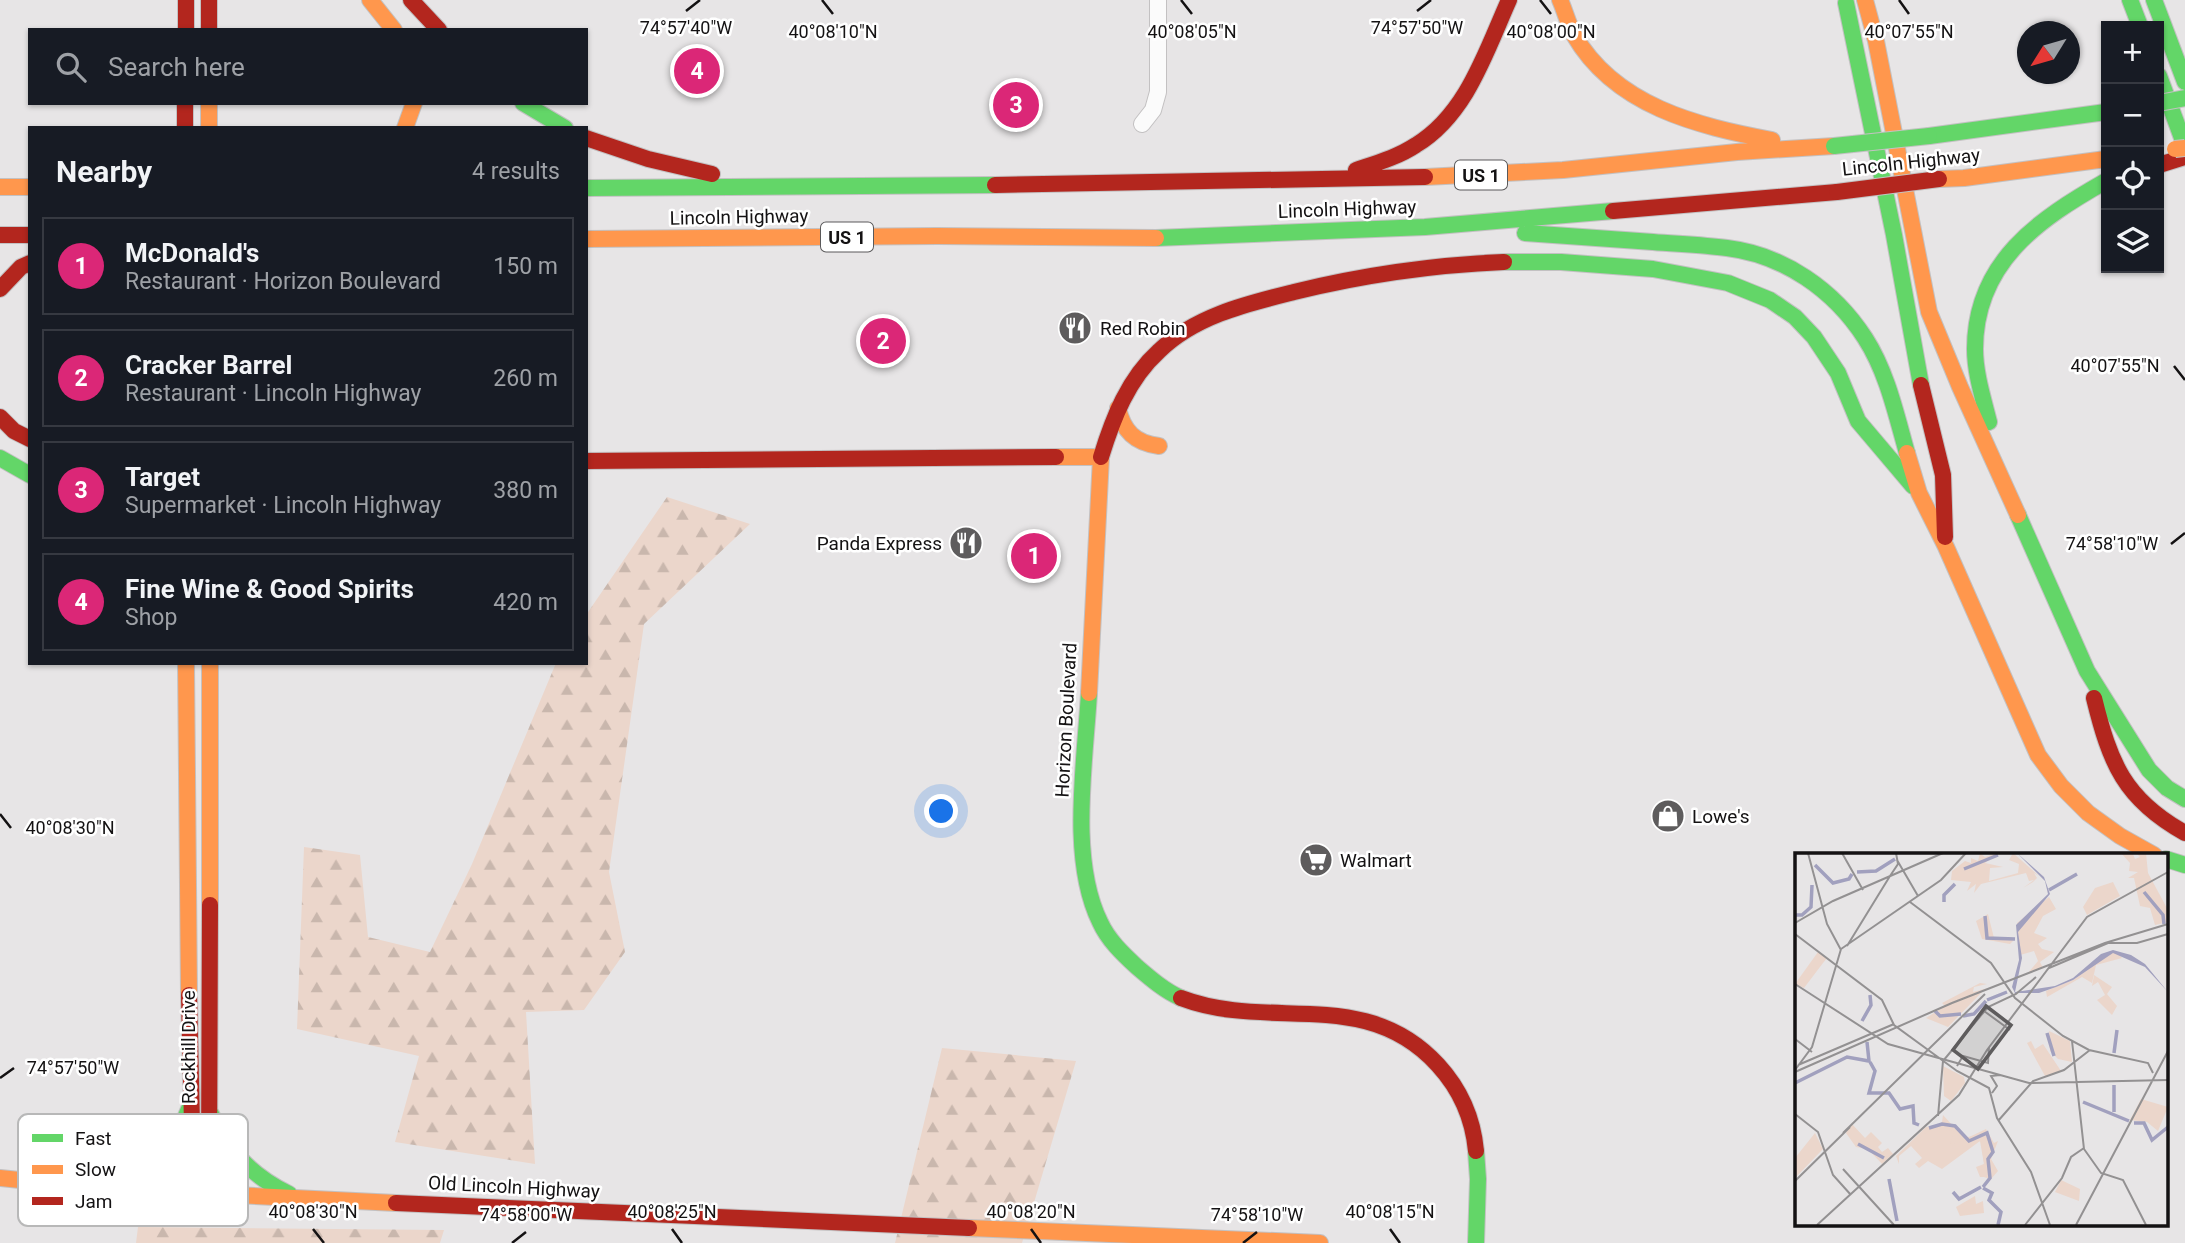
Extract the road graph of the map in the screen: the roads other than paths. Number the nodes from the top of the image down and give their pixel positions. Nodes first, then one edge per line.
1 (186, 0) edge
2 (209, 0) edge
3 (370, 0) edge
4 (411, 0) edge
5 (1158, 0) edge
6 (1509, 0) edge
7 (1560, 0) edge
8 (1846, 0) edge
9 (1865, 0) edge
10 (2130, 0) edge
11 (2154, 0) edge
12 (2138, 21) edge
13 (186, 28) edge
14 (209, 28) edge
15 (392, 28) edge
16 (437, 28) edge
17 (2185, 82) edge
18 (2161, 84) edge
19 (2185, 98) edge
20 (2164, 102) edge
21 (185, 105) edge
22 (209, 105) edge
23 (414, 105) edge
24 (526, 105) edge
25 (2101, 113) edge
26 (1142, 124) dead end
27 (185, 126) edge
28 (209, 126) edge
29 (407, 126) edge
30 (562, 126) edge
31 (588, 139) edge
32 (1834, 146) junction
33 (2180, 149) edge
34 (2101, 160) edge
35 (2164, 160) edge
36 (1243, 178) junction
37 (2101, 184) edge
38 (774, 186) junction
39 (0, 187) edge
40 (28, 187) edge
41 (588, 188) edge
42 (1425, 227) junction
43 (0, 235) edge
44 (28, 235) edge
45 (588, 239) edge
46 (28, 264) edge
47 (0, 289) edge
48 (1118, 408) junction
49 (0, 417) edge
50 (28, 438) edge
51 (1159, 446) dead end
52 (1101, 457) junction
53 (0, 458) edge
54 (588, 461) edge
55 (2000, 473) junction
56 (28, 474) edge
57 (1919, 493) junction
58 (1945, 547) junction
59 (186, 665) edge
60 (210, 665) edge
61 (2087, 671) junction
62 (2185, 799) edge
63 (2185, 833) edge
64 (2150, 853) edge
65 (2168, 860) edge
66 (2185, 865) edge
67 (192, 1097) junction
68 (209, 1110) junction
69 (186, 1114) edge
70 (192, 1114) edge
71 (209, 1114) edge
72 (211, 1114) edge
73 (248, 1169) edge
74 (0, 1178) edge
75 (18, 1180) edge
76 (248, 1195) edge
77 (297, 1198) junction
78 (1320, 1243) edge
79 (1476, 1243) edge

1 - 13 main road
2 - 14 main road
3 - 15 main road
4 - 16 main road
5 - 26 street
6 - 36 main road
7 - 32 main road
8 - 58 main road
9 - 55 main road
10 - 12 main road
11 - 17 main road
18 - 33 main road
19 - 20 main road, bridge
21 - 27 main road
22 - 28 main road
23 - 29 main road
24 - 30 main road
25 - 32 main road, Lincoln Highway / US 1, bridge
31 - 38 main road
32 - 36 main road, Lincoln Highway / US 1
33 - 35 main road
34 - 42 main road, Lincoln Highway / US 1, bridge
36 - 38 main road, Lincoln Highway / US 1
37 - 55 main road
38 - 41 main road, Lincoln Highway / US 1
39 - 40 main road
42 - 45 main road, Lincoln Highway / US 1
42 - 57 main road
43 - 44 main road
46 - 47 main road
48 - 51 main road
48 - 52 main road, Horizon Boulevard
48 - 57 main road, Horizon Boulevard
49 - 50 main road
52 - 54 main road
52 - 79 main road, Horizon Boulevard
53 - 56 main road
55 - 61 main road
57 - 58 main road
58 - 64 main road
59 - 67 main road, Rockhill Drive
60 - 68 main road, Rockhill Drive
61 - 62 main road
61 - 63 main road
65 - 66 main road
67 - 69 main road
67 - 70 main road, Rockhill Drive
68 - 71 main road, Rockhill Drive
68 - 72 main road
73 - 77 main road
74 - 75 main road, Old Lincoln Highway
76 - 77 main road, Old Lincoln Highway
77 - 78 main road, Old Lincoln Highway

